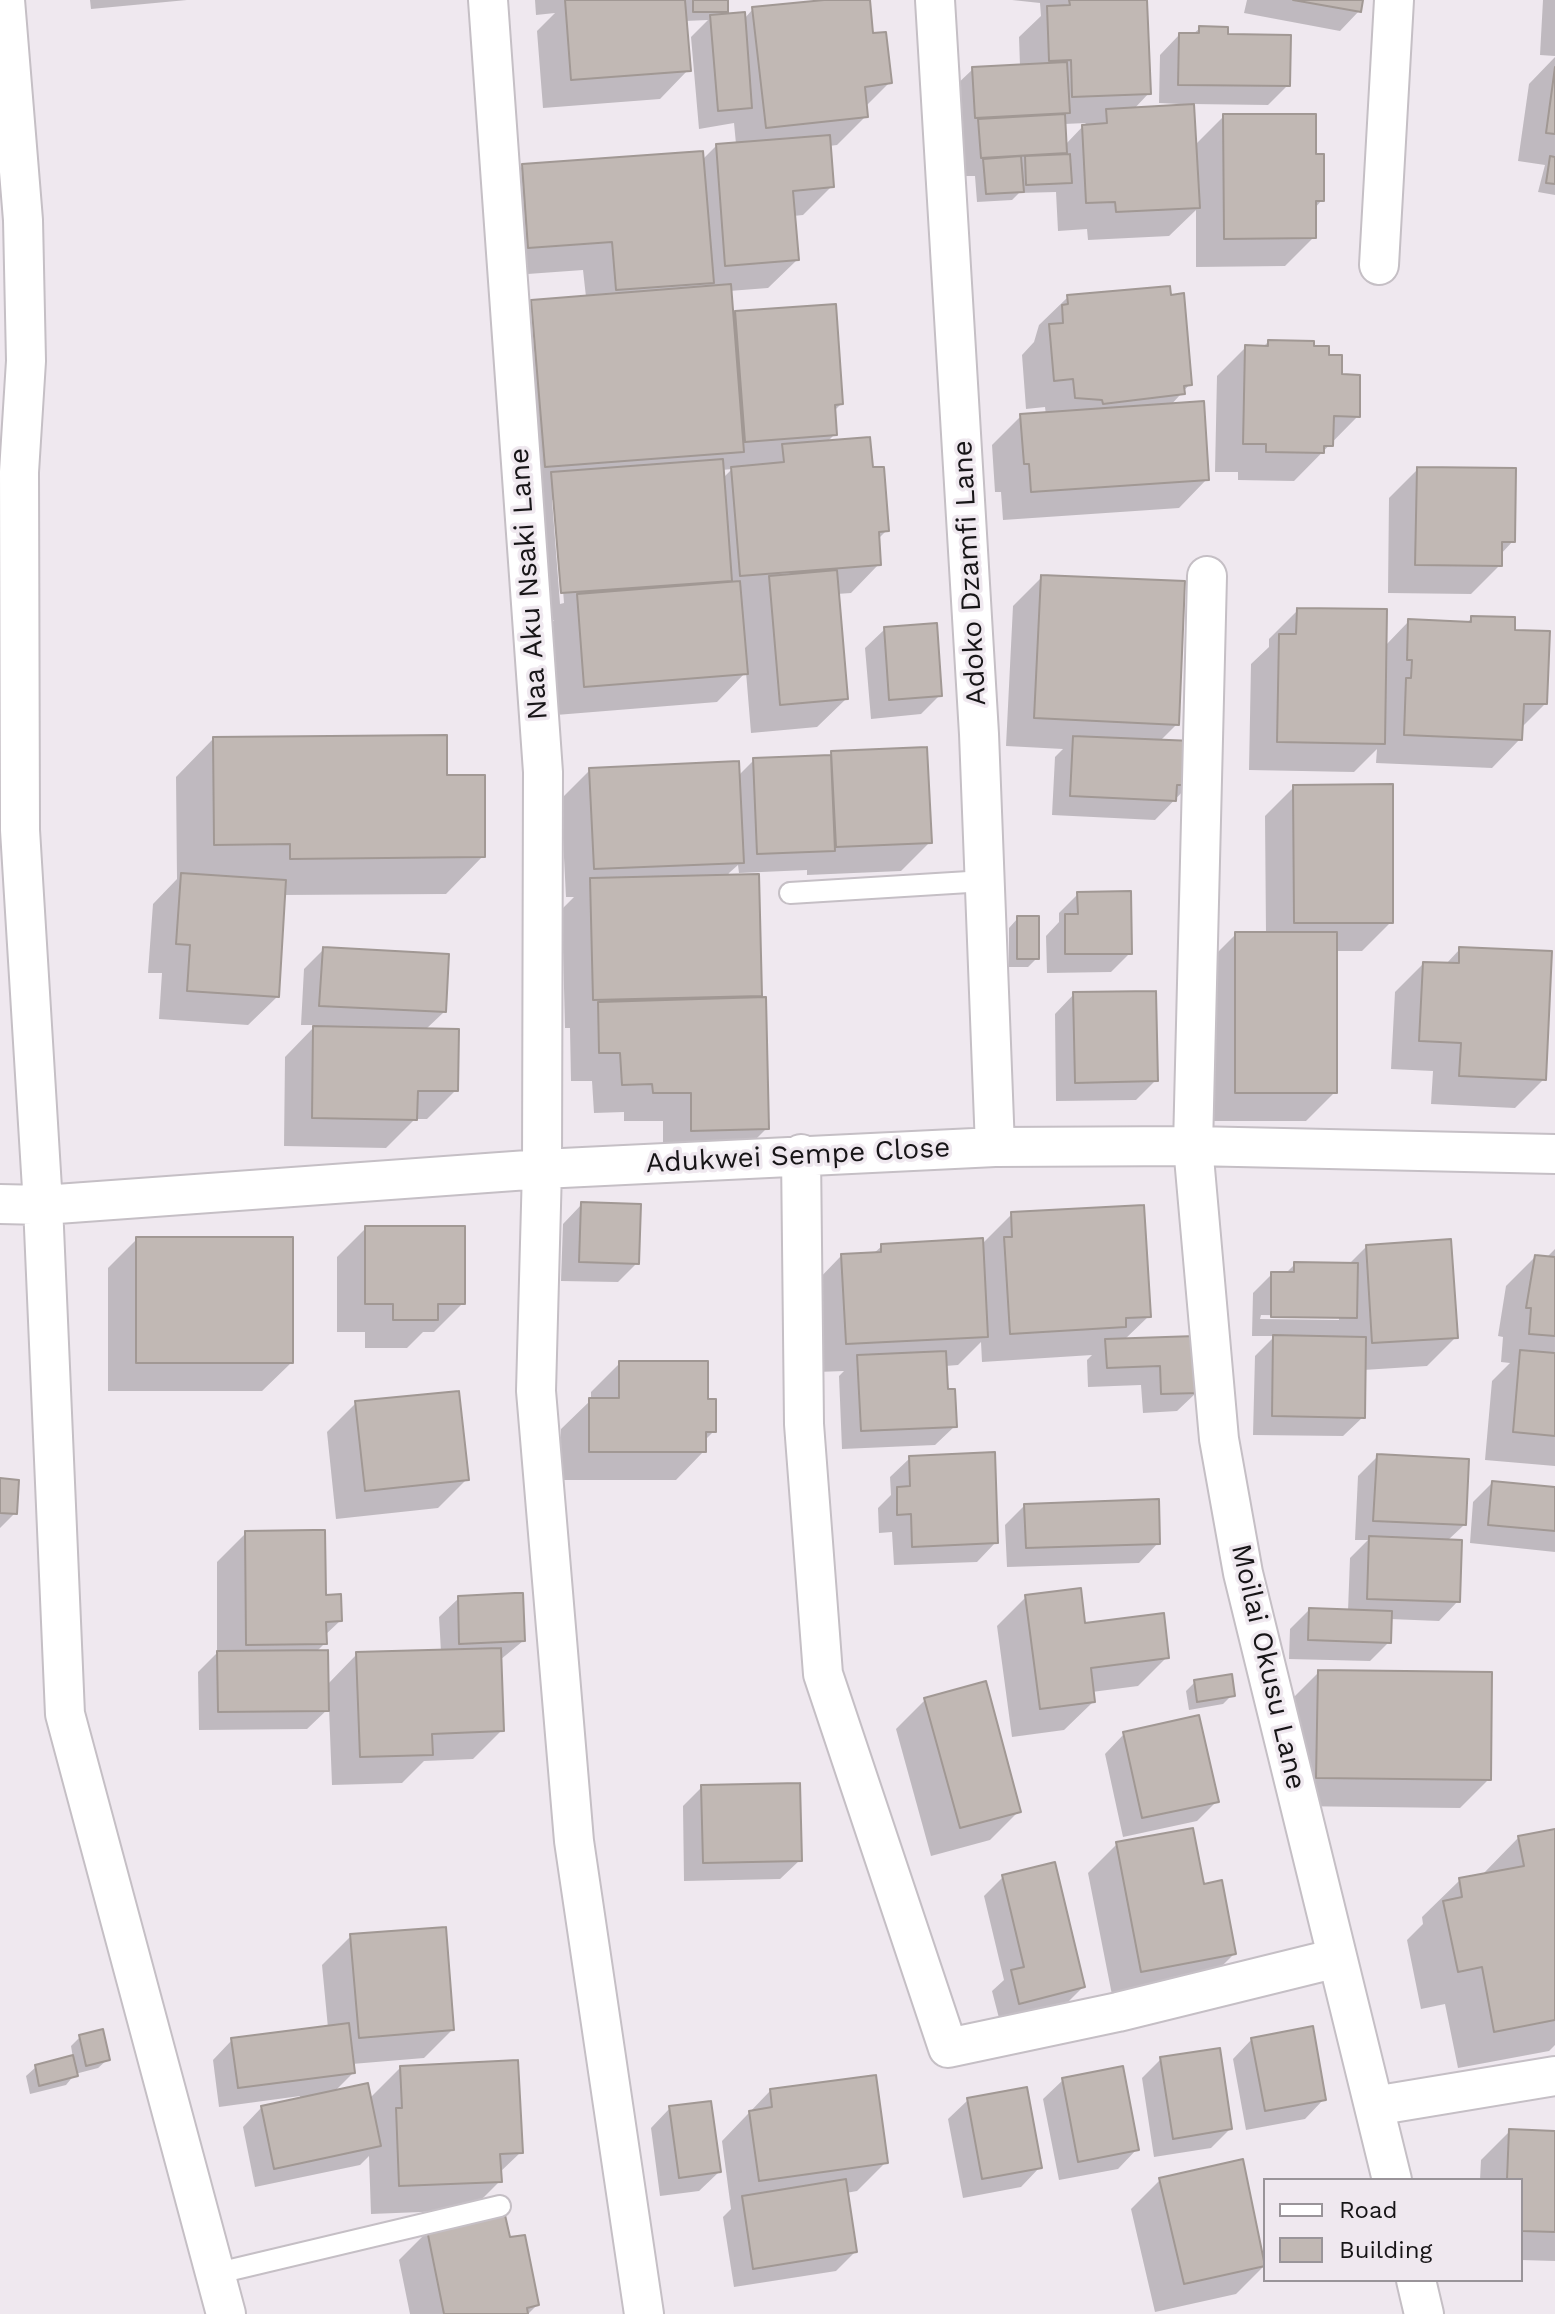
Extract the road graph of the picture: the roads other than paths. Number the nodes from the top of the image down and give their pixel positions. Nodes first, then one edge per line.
1 (5, 0) edge
2 (488, 0) edge
3 (935, 0) edge
4 (1394, 0) edge
5 (1379, 265) dead end
6 (1207, 576) dead end
7 (985, 881) junction
8 (790, 893) dead end
9 (1193, 1146) junction
10 (995, 1147) junction
11 (801, 1154) junction
12 (1555, 1154) edge
13 (542, 1169) junction
14 (0, 1204) edge
15 (43, 1205) junction
16 (1337, 1958) junction
17 (1555, 2076) edge
18 (1374, 2106) junction
19 (1392, 2178) edge
20 (500, 2206) dead end
21 (214, 2274) junction
22 (1416, 2282) edge
23 (226, 2314) edge
24 (644, 2314) edge
25 (1424, 2314) edge

1 - 15 street
2 - 13 street, Naa Aku Nsaki Lane
3 - 7 street, Adoko Dzamfi Lane
4 - 5 street
6 - 9 street, Moilai Okusu Lane
7 - 8 lane
7 - 10 street, Adoko Dzamfi Lane
9 - 10 street, Adukwei Sempe Close
9 - 12 street, Adukwei Sempe Close
9 - 16 street, Moilai Okusu Lane
10 - 11 street, Adukwei Sempe Close
11 - 13 street, Adukwei Sempe Close
11 - 16 street
13 - 15 street, Adukwei Sempe Close
13 - 24 street, Naa Aku Nsaki Lane
14 - 15 street, Adukwei Sempe Close
15 - 21 street
16 - 18 street, Moilai Okusu Lane
17 - 18 street
18 - 19 street, Moilai Okusu Lane
20 - 21 lane
21 - 23 street
22 - 25 street

